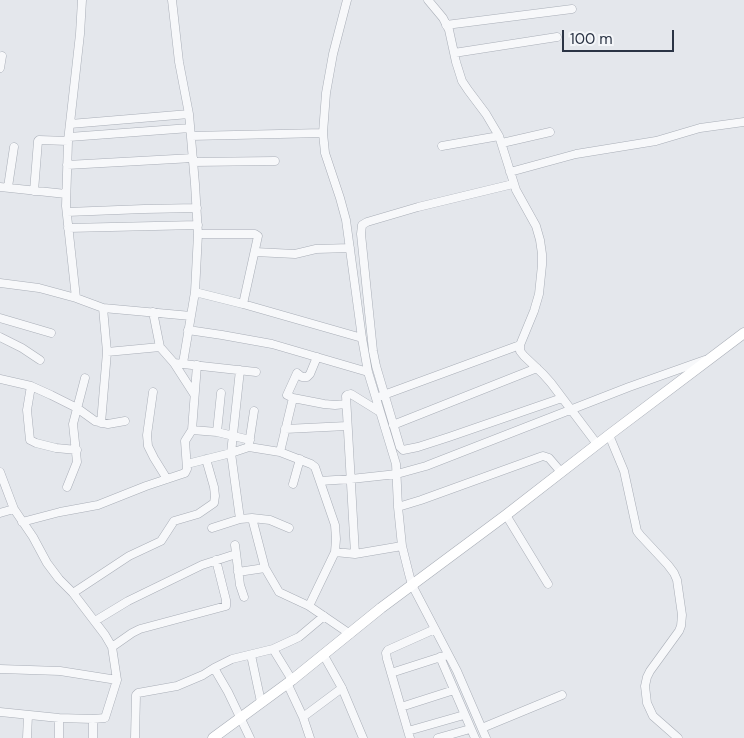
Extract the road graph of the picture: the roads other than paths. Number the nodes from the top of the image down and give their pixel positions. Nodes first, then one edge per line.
1 (82, 0) edge
2 (172, 0) edge
3 (347, 0) edge
4 (428, 0) edge
5 (572, 9) dead end
6 (446, 25) junction
7 (557, 37) dead end
8 (454, 53) junction
9 (2, 56) dead end
10 (0, 68) edge
11 (189, 114) junction
12 (744, 122) edge
13 (70, 124) junction
14 (190, 128) junction
15 (550, 132) dead end
16 (323, 133) junction
17 (191, 136) junction
18 (500, 139) junction
19 (68, 140) junction
20 (442, 146) dead end
21 (14, 148) dead end
22 (193, 160) junction
23 (275, 161) dead end
24 (67, 165) junction
25 (510, 172) junction
26 (513, 184) junction
27 (4, 187) edge
28 (34, 191) junction
29 (66, 194) junction
30 (197, 208) junction
31 (67, 212) junction
32 (198, 225) junction
33 (68, 228) junction
34 (198, 234) junction
35 (350, 248) junction
36 (255, 252) junction
37 (0, 283) edge
38 (195, 292) junction
39 (76, 298) junction
40 (243, 304) junction
41 (103, 308) junction
42 (153, 312) junction
43 (191, 316) junction
44 (0, 318) edge
45 (188, 330) junction
46 (51, 333) dead end
47 (744, 334) edge
48 (0, 337) edge
49 (362, 338) junction
50 (520, 345) junction
51 (160, 348) junction
52 (107, 352) junction
53 (317, 357) junction
54 (714, 357) junction
55 (40, 360) dead end
56 (174, 363) junction
57 (183, 363) junction
58 (196, 365) junction
59 (537, 368) junction
60 (240, 370) junction
61 (256, 372) dead end
62 (368, 372) junction
63 (85, 378) dead end
64 (0, 379) edge
65 (31, 386) junction
66 (153, 392) dead end
67 (220, 393) dead end
68 (194, 394) junction
69 (384, 395) junction
70 (293, 398) junction
71 (376, 398) junction
72 (562, 398) junction
73 (346, 404) junction
74 (77, 408) junction
75 (571, 410) junction
76 (254, 411) dead end
77 (380, 412) junction
78 (125, 421) dead end
79 (101, 423) junction
80 (393, 425) junction
81 (348, 426) junction
82 (285, 429) junction
83 (192, 430) junction
84 (217, 432) junction
85 (232, 435) junction
86 (609, 435) junction
87 (249, 443) junction
88 (597, 444) junction
89 (77, 450) junction
90 (280, 452) junction
91 (231, 453) junction
92 (300, 459) junction
93 (206, 460) junction
94 (187, 464) junction
95 (0, 472) edge
96 (561, 472) junction
97 (396, 474) junction
98 (352, 479) junction
99 (166, 480) junction
100 (320, 481) junction
101 (2, 482) edge
102 (293, 484) dead end
103 (67, 487) dead end
104 (398, 507) junction
105 (14, 509) junction
106 (0, 513) edge
107 (506, 515) junction
108 (252, 518) junction
109 (240, 519) junction
110 (22, 522) junction
111 (212, 528) dead end
112 (290, 528) dead end
113 (235, 544) dead end
114 (402, 546) junction
115 (335, 552) junction
116 (236, 554) junction
117 (355, 554) junction
118 (216, 560) junction
119 (265, 568) junction
120 (238, 572) junction
121 (548, 584) dead end
122 (412, 585) junction
123 (73, 593) junction
124 (244, 597) dead end
125 (309, 606) junction
126 (324, 616) junction
127 (95, 621) junction
128 (435, 629) junction
129 (350, 634) junction
130 (112, 647) junction
131 (273, 650) junction
132 (323, 654) junction
133 (448, 654) junction
134 (251, 655) junction
135 (440, 657) junction
136 (214, 668) junction
137 (0, 669) edge
138 (391, 673) junction
139 (117, 680) junction
140 (289, 681) junction
141 (342, 688) junction
142 (454, 690) junction
143 (562, 695) dead end
144 (261, 702) junction
145 (401, 707) junction
146 (0, 712) edge
147 (464, 714) junction
148 (28, 715) junction
149 (240, 717) junction
150 (303, 717) junction
151 (59, 718) junction
152 (93, 719) junction
153 (482, 728) junction
154 (470, 729) junction
155 (409, 734) edge
156 (27, 738) edge
157 (59, 738) edge
158 (93, 738) edge
159 (135, 738) edge
160 (213, 738) edge
161 (250, 738) edge
162 (310, 738) edge
163 (362, 738) edge
164 (438, 738) edge
165 (475, 738) edge
166 (486, 738) edge
167 (678, 738) edge

1 - 13 street
2 - 11 street
3 - 16 street
4 - 6 street
5 - 6 street
6 - 8 street
7 - 8 street
8 - 18 street
9 - 10 street
11 - 13 street
11 - 14 street
12 - 25 street
13 - 19 street
14 - 17 street
14 - 19 street
15 - 18 street
16 - 17 street
16 - 35 street
17 - 22 street
18 - 20 street
18 - 25 street
19 - 24 street
19 - 28 street
21 - 27 street
22 - 23 street
22 - 24 street
22 - 30 street
24 - 29 street
25 - 26 street
26 - 50 street
26 - 69 street
27 - 28 street
28 - 29 street
29 - 31 street
30 - 31 street
30 - 32 street
31 - 33 street
32 - 33 street
32 - 34 street
33 - 39 street
34 - 36 street
34 - 38 street
35 - 36 street
35 - 49 street
36 - 40 street
37 - 39 street
38 - 40 street
38 - 43 street
39 - 41 street
40 - 49 street
41 - 42 street
41 - 52 street
42 - 43 street
42 - 51 street
43 - 45 street
44 - 46 street
45 - 53 street
45 - 57 street
47 - 54 street
48 - 55 street
49 - 62 street
50 - 59 street
50 - 69 street
51 - 52 street
51 - 56 street
52 - 79 street
53 - 62 street
53 - 70 street
54 - 75 street
54 - 86 street
56 - 57 street
56 - 68 street
57 - 58 street
58 - 60 street
58 - 68 street
59 - 72 street
59 - 80 street
60 - 61 street
60 - 85 street
62 - 71 street
63 - 74 street
64 - 65 street
65 - 74 street
65 - 89 street
66 - 99 street
67 - 84 street
68 - 83 street
69 - 71 street
69 - 80 street
70 - 73 street
70 - 82 street
71 - 77 street
72 - 75 street
72 - 80 street
73 - 77 street
73 - 81 street
74 - 79 street
74 - 89 street
75 - 88 street
75 - 97 street
76 - 87 street
77 - 97 street
78 - 79 street
81 - 82 street
81 - 98 street
82 - 90 street
83 - 84 street
83 - 94 street
84 - 85 street
85 - 87 street
85 - 91 street
86 - 88 street
86 - 167 street
87 - 90 street
87 - 91 street
88 - 96 street
89 - 103 street
90 - 92 street
91 - 93 street
91 - 109 street
92 - 100 street
92 - 102 street
93 - 94 street
93 - 123 street
94 - 99 street
95 - 101 street
96 - 104 street
96 - 107 street
97 - 98 street
97 - 104 street
98 - 100 street
98 - 117 street
99 - 110 street
100 - 115 street
101 - 105 street
104 - 114 street
105 - 106 street
105 - 110 street
107 - 121 street
107 - 122 street
108 - 109 street
108 - 112 street
108 - 119 street
109 - 111 street
110 - 123 street
113 - 116 street
114 - 117 street
114 - 122 street
115 - 117 street
115 - 125 street
116 - 118 street
116 - 120 street
118 - 127 street
118 - 130 street
119 - 120 street
119 - 125 street
120 - 124 street
122 - 128 street
122 - 129 street
123 - 127 street
125 - 126 street
126 - 129 street
126 - 131 street
127 - 130 street
128 - 133 street
128 - 138 street
129 - 132 street
130 - 139 street
131 - 134 street
131 - 140 street
132 - 140 street
132 - 141 street
133 - 135 street
133 - 153 street
134 - 136 street
134 - 144 street
135 - 138 street
135 - 142 street
136 - 149 street
136 - 159 street
137 - 139 street
138 - 145 street
139 - 152 street
140 - 144 street
140 - 150 street
141 - 150 street
141 - 163 street
142 - 145 street
142 - 147 street
143 - 153 street
144 - 149 street
145 - 155 street
146 - 148 street
147 - 154 street
147 - 155 street
148 - 151 street
148 - 156 street
149 - 160 street
149 - 161 street
150 - 162 street
151 - 152 street
151 - 157 street
152 - 158 street
153 - 166 street
154 - 164 street
154 - 165 street

